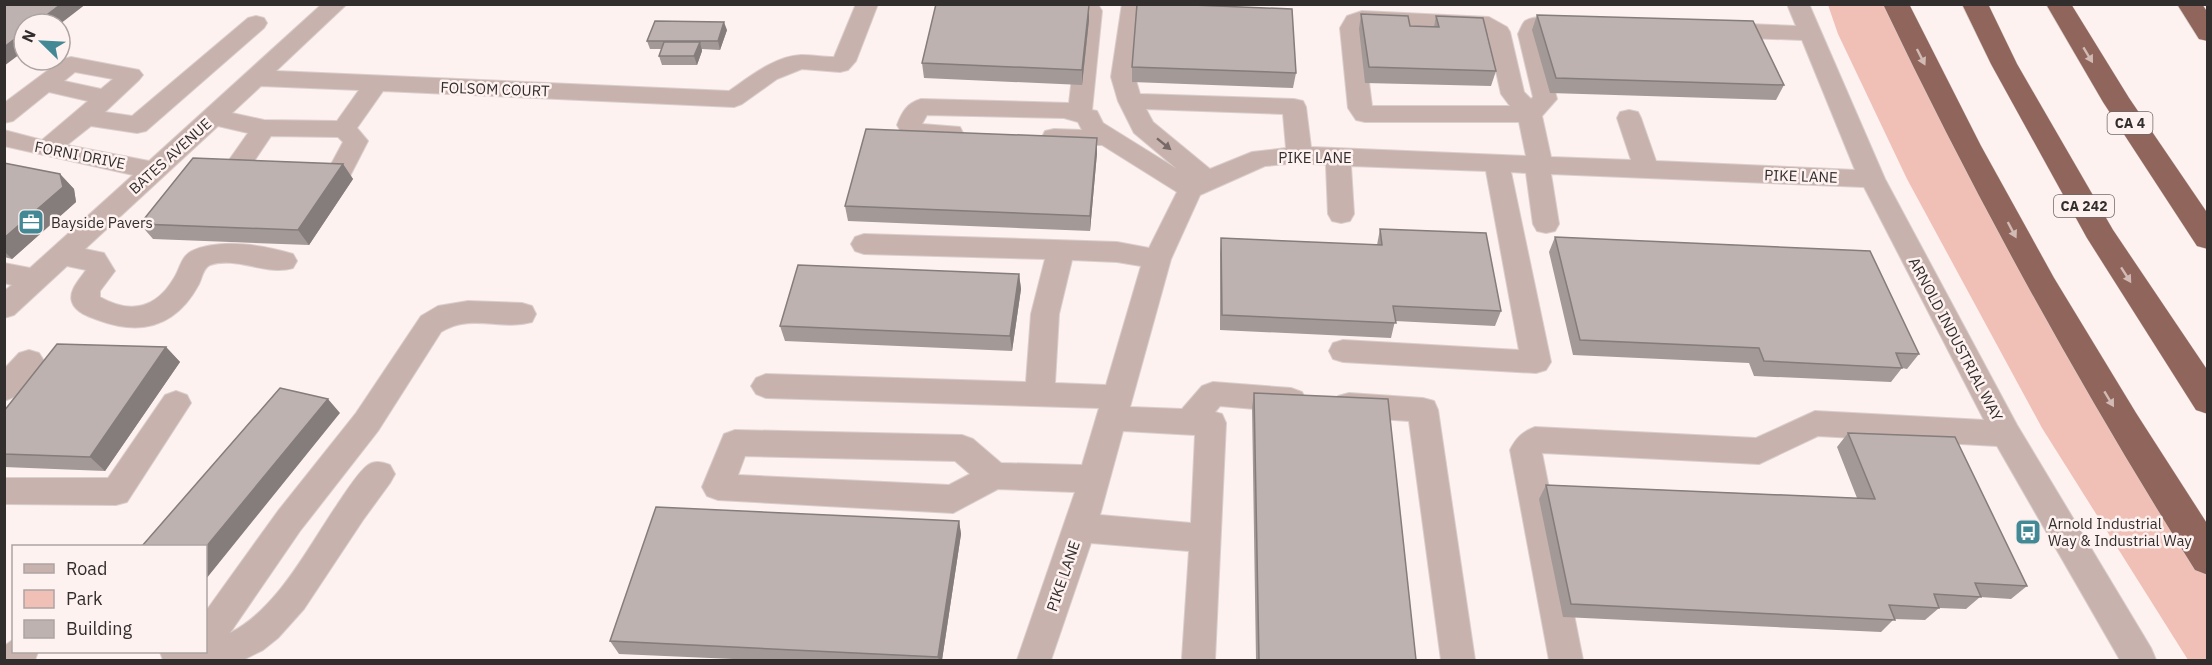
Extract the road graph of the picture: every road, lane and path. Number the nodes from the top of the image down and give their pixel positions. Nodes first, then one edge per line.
1 (336, 4) edge
2 (867, 4) edge
3 (1798, 4) edge
4 (1896, 4) edge
5 (1950, 4) edge
6 (1975, 4) edge
7 (2058, 4) edge
8 (2189, 4) edge
9 (1034, 9) edge
10 (1200, 9) edge
11 (256, 23) dead end
12 (1596, 26) edge
13 (1702, 30) edge
14 (1809, 33) junction
15 (2208, 33) edge
16 (256, 78) junction
17 (45, 84) junction
18 (375, 85) junction
19 (106, 98) junction
20 (1130, 101) junction
21 (1080, 113) junction
22 (1530, 114) junction
23 (4, 115) edge
24 (86, 117) junction
25 (214, 117) junction
26 (1629, 118) dead end
27 (264, 128) junction
28 (344, 129) junction
29 (972, 134) edge
30 (1029, 136) edge
31 (1106, 136) junction
32 (4, 138) edge
33 (46, 149) junction
34 (1299, 155) junction
35 (1338, 156) junction
36 (1497, 164) junction
37 (1540, 166) junction
38 (235, 170) edge
39 (341, 170) edge
40 (1646, 170) junction
41 (155, 171) junction
42 (1872, 179) junction
43 (1199, 184) junction
44 (1341, 214) dead end
45 (1546, 224) dead end
46 (2208, 237) edge
47 (2102, 238) junction
48 (864, 244) dead end
49 (1061, 250) junction
50 (62, 256) junction
51 (1157, 259) junction
52 (284, 261) dead end
53 (4, 273) edge
54 (36, 280) junction
55 (4, 308) edge
56 (522, 314) dead end
57 (1343, 351) dead end
58 (29, 361) dead end
59 (766, 386) dead end
60 (4, 388) edge
61 (1040, 393) junction
62 (2208, 400) edge
63 (176, 403) dead end
64 (1114, 408) junction
65 (1190, 422) junction
66 (2006, 434) junction
67 (379, 474) dead end
68 (994, 476) junction
69 (1094, 480) junction
70 (4, 491) edge
71 (1080, 528) junction
72 (1206, 538) junction
73 (2208, 558) edge
74 (207, 631) edge
75 (207, 652) edge
76 (1199, 658) dead end
77 (1034, 660) edge
78 (1458, 660) edge
79 (1566, 660) edge
80 (2139, 660) edge

1 - 16 street, BATES AVENUE
2 - 18 street, FOLSOM COURT
3 - 14 street, ARNOLD INDUSTRIAL WAY
4 -> 73 highway
5 - 47 highway
6 - 47 highway, CA 242
7 -> 46 highway, CA 4
8 - 15 highway
9 - 21 street
10 - 20 street
11 - 24 street
12 - 22 street
13 - 14 street
14 - 42 street, ARNOLD INDUSTRIAL WAY
16 - 18 street, FOLSOM COURT
16 - 25 street, BATES AVENUE
17 - 19 street
17 - 19 street
17 - 23 street
18 - 28 street
19 - 24 street
20 - 34 street
20 -> 43 street
21 - 29 street
21 - 31 street
22 - 22 street
22 - 37 street
24 - 33 street
25 - 27 street
25 - 41 street, BATES AVENUE
26 - 40 street
27 - 28 street
27 - 38 street
28 - 39 street
30 - 31 street
31 - 43 street
32 - 33 street, FORNI DRIVE
33 - 41 street, FORNI DRIVE
34 - 35 street, PIKE LANE
34 - 43 street, PIKE LANE
35 - 36 street, PIKE LANE
35 - 44 street
36 - 37 street, PIKE LANE
36 - 57 street
37 - 40 street, PIKE LANE
37 - 45 street
40 - 42 street, PIKE LANE
41 - 50 street, BATES AVENUE
42 - 66 street, ARNOLD INDUSTRIAL WAY
43 - 51 street, PIKE LANE
47 -> 62 highway, CA 242
48 - 49 street
49 - 51 street
49 - 61 street
50 - 52 street
50 - 54 street, BATES AVENUE
51 - 64 street, PIKE LANE
53 - 54 street
54 - 55 street, BATES AVENUE
56 - 74 street
58 - 60 street
59 - 61 street
61 - 64 street
63 - 70 street
64 - 65 street
64 - 69 street, PIKE LANE
65 - 72 street
65 - 78 street
66 - 79 street
66 - 80 street, ARNOLD INDUSTRIAL WAY
67 - 75 street
68 - 68 street
68 - 69 street
69 - 71 street, PIKE LANE
71 - 72 street
71 - 77 street, PIKE LANE
72 - 76 street

